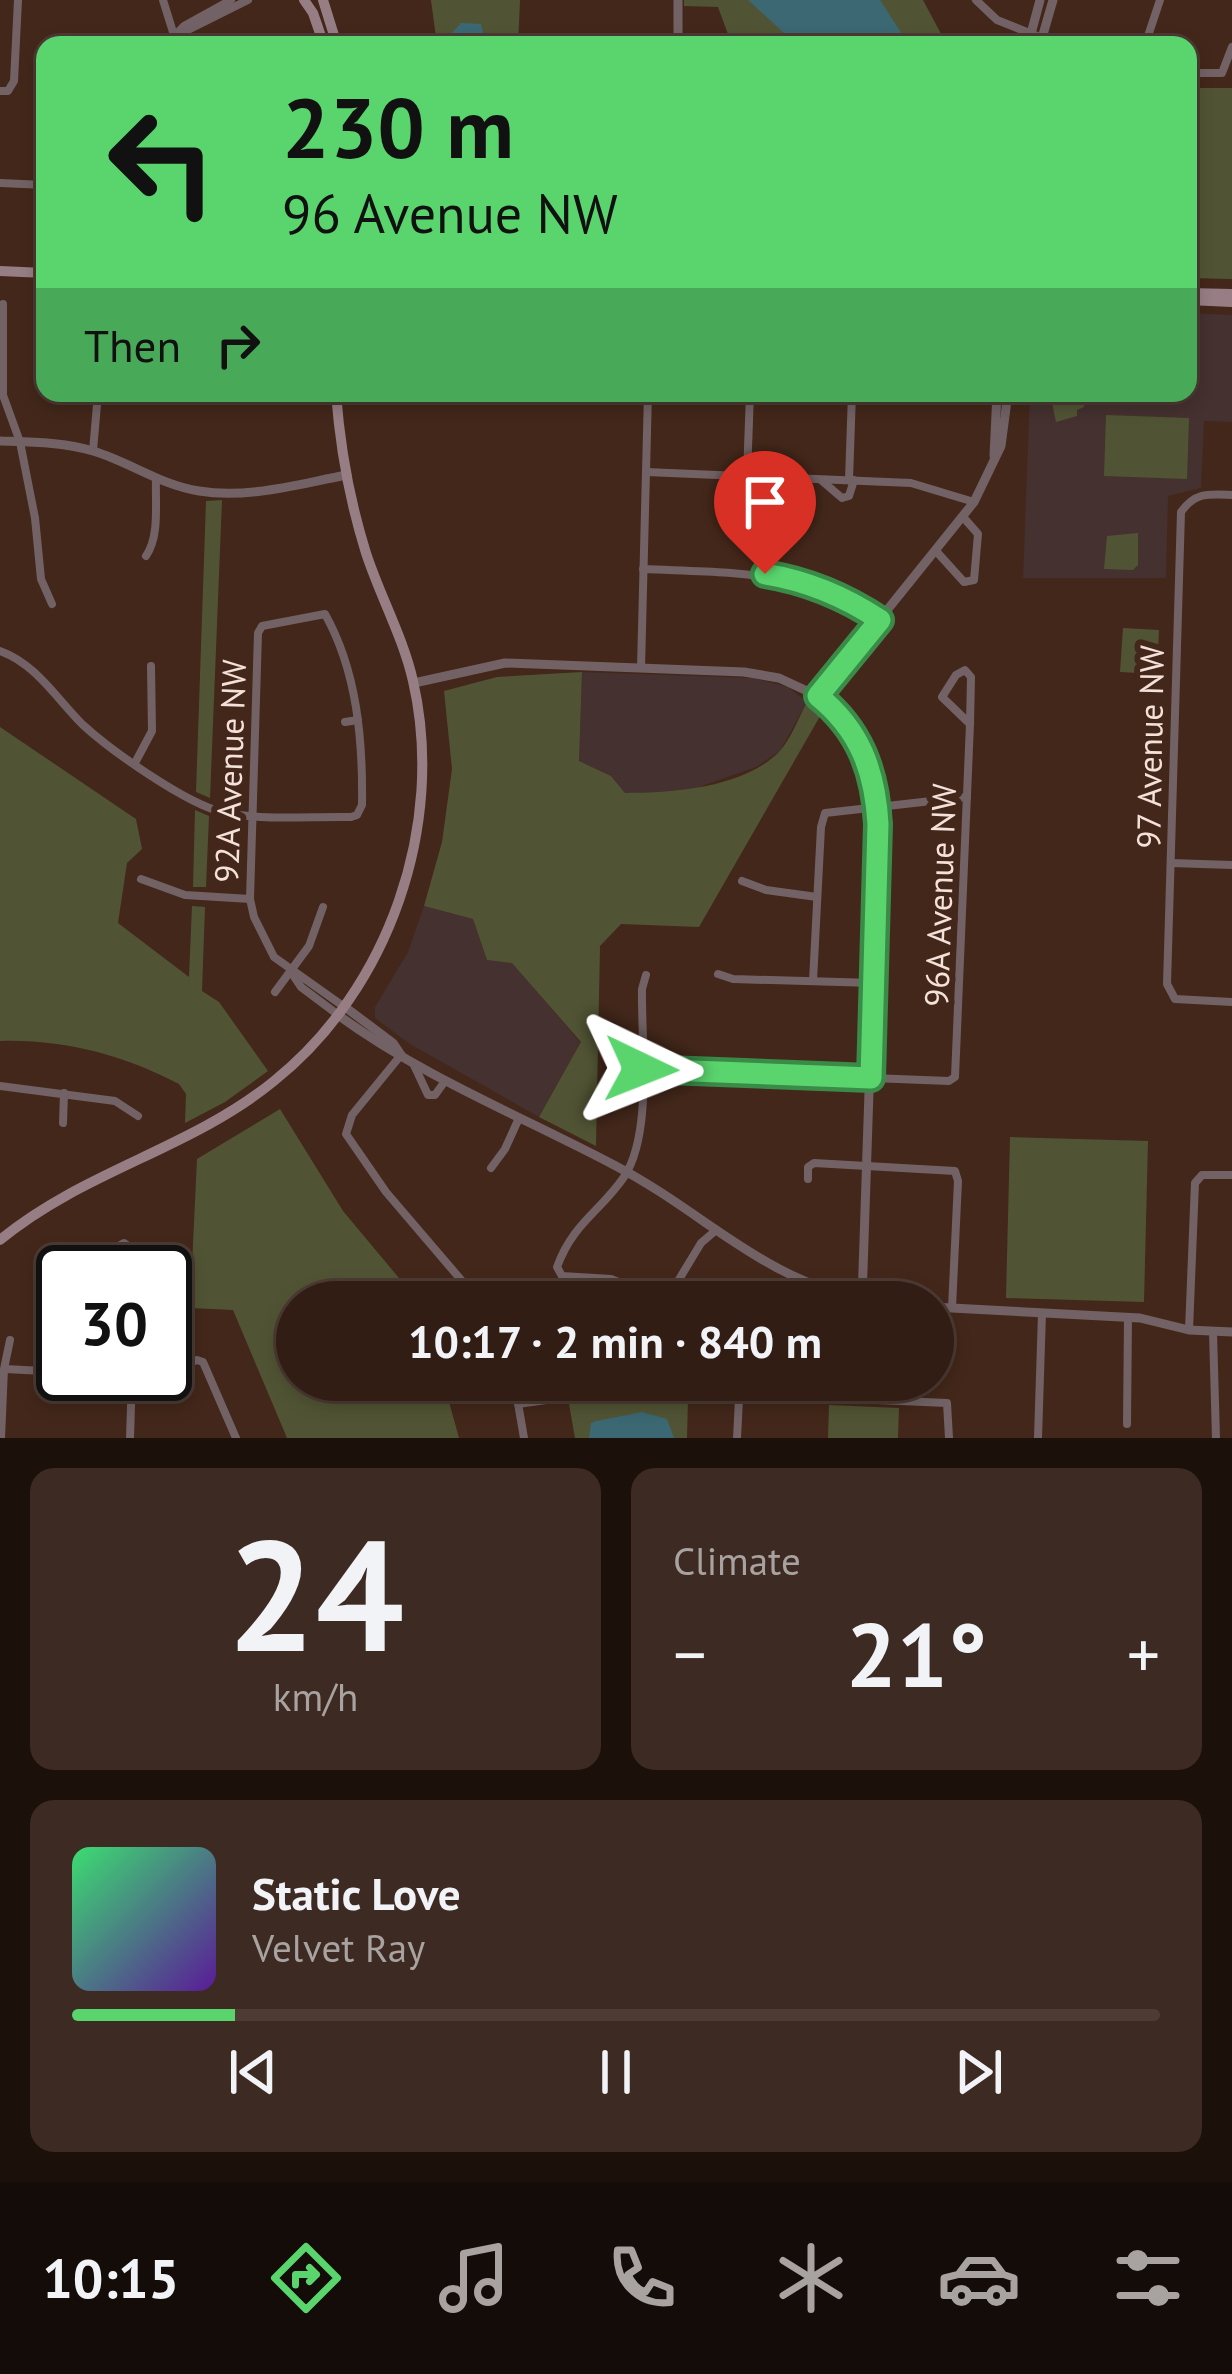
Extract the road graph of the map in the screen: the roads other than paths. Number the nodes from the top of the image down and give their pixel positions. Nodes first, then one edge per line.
1 (18, 0) edge
2 (163, 0) edge
3 (230, 0) edge
4 (248, 0) edge
5 (304, 0) edge
6 (323, 0) edge
7 (678, 0) edge
8 (976, 0) edge
9 (1040, 0) edge
10 (1053, 0) edge
11 (1160, 0) edge
12 (174, 36) edge
13 (178, 36) edge
14 (184, 36) edge
15 (321, 36) edge
16 (334, 36) edge
17 (678, 36) edge
18 (1026, 36) edge
19 (1036, 36) edge
20 (1037, 36) edge
21 (1148, 36) edge
22 (1232, 47) edge
23 (1197, 74) edge
24 (0, 91) edge
25 (0, 183) edge
26 (36, 185) edge
27 (0, 271) edge
28 (36, 272) edge
29 (1197, 297) edge
30 (1232, 298) edge
31 (3, 304) dead end
32 (97, 402) edge
33 (338, 402) edge
34 (648, 402) edge
35 (750, 402) edge
36 (852, 402) edge
37 (997, 402) edge
38 (1007, 402) edge
39 (0, 441) edge
40 (20, 442) junction
41 (93, 451) junction
42 (994, 456) junction
43 (646, 472) junction
44 (347, 476) junction
45 (747, 476) junction
46 (156, 478) junction
47 (818, 478) junction
48 (851, 480) junction
49 (1232, 495) edge
50 (974, 502) junction
51 (964, 518) junction
52 (937, 551) junction
53 (146, 556) dead end
54 (643, 569) junction
55 (52, 604) dead end
56 (880, 620) junction
57 (0, 651) edge
58 (151, 666) dead end
59 (641, 668) junction
60 (414, 683) junction
61 (818, 696) junction
62 (358, 720) junction
63 (345, 722) dead end
64 (970, 724) junction
65 (135, 763) junction
66 (967, 797) junction
67 (877, 807) junction
68 (252, 814) junction
69 (1172, 863) junction
70 (1232, 865) edge
71 (141, 879) dead end
72 (742, 881) dead end
73 (817, 897) junction
74 (250, 899) junction
75 (323, 907) dead end
76 (290, 971) junction
77 (718, 974) dead end
78 (646, 975) dead end
79 (813, 981) junction
80 (874, 983) junction
81 (275, 992) dead end
82 (1232, 1002) edge
83 (341, 1011) junction
84 (407, 1058) junction
85 (641, 1069) junction
86 (871, 1078) junction
87 (446, 1081) junction
88 (0, 1085) edge
89 (64, 1093) junction
90 (138, 1116) dead end
91 (519, 1118) junction
92 (63, 1123) dead end
93 (868, 1165) junction
94 (491, 1168) dead end
95 (627, 1172) junction
96 (1232, 1175) edge
97 (808, 1179) dead end
98 (715, 1231) junction
99 (0, 1240) edge
100 (466, 1281) edge
101 (616, 1281) edge
102 (678, 1281) edge
103 (800, 1281) edge
104 (866, 1281) edge
105 (953, 1281) edge
106 (954, 1308) edge
107 (1042, 1313) junction
108 (1128, 1317) junction
109 (1189, 1330) junction
110 (1213, 1332) junction
111 (1232, 1332) edge
112 (10, 1340) dead end
113 (192, 1363) edge
114 (2, 1369) edge
115 (36, 1371) edge
116 (131, 1401) edge
117 (518, 1401) edge
118 (532, 1401) edge
119 (739, 1401) edge
120 (912, 1401) edge
121 (518, 1404) junction
122 (1127, 1424) dead end
123 (1, 1438) edge
124 (130, 1438) edge
125 (236, 1438) edge
126 (524, 1438) edge
127 (737, 1438) edge
128 (949, 1438) edge
129 (1037, 1438) edge
130 (1216, 1438) edge

1 - 24 street
2 - 12 street
3 - 13 street
4 - 14 street
5 - 15 main road
6 - 16 main road
7 - 17 street
8 - 18 street
9 - 19 street
10 - 20 street
11 - 21 street
22 - 23 street
25 - 26 street
27 - 28 main road
29 - 30 main road
31 - 40 street
32 - 41 street
33 - 44 main road
34 - 43 street
35 - 45 street
36 - 48 street
37 - 42 street
38 - 42 street
39 - 40 street
40 - 41 street
40 - 55 street
41 - 46 street
42 - 50 street
43 - 45 street
43 - 54 street
44 - 46 street
44 - 60 main road
45 - 47 street
46 - 53 street
47 - 48 street
47 - 48 street
48 - 50 street
49 - 69 street, 97 Avenue NW
50 - 51 street
51 - 52 street
51 - 52 street
52 - 56 street
54 - 56 street
54 - 59 street
56 - 61 street
57 - 65 street
58 - 65 street
59 - 60 street
59 - 61 street
60 - 83 main road
61 - 67 street
62 - 63 street
62 - 68 street
62 - 68 street, 92A Avenue NW
64 - 64 street, 96A Avenue NW
64 - 66 street, 96A Avenue NW
65 - 68 street
66 - 67 street
66 - 86 street, 96A Avenue NW
67 - 73 street
67 - 80 street
68 - 74 street, 92A Avenue NW
69 - 70 street
69 - 82 street, 97 Avenue NW
71 - 74 street
72 - 73 street
73 - 79 street
74 - 76 street, 92A Avenue NW
75 - 76 street
76 - 81 street
76 - 83 street, 92A Avenue NW
77 - 79 street
78 - 85 street
79 - 80 street
80 - 86 street
83 - 84 street
83 - 99 main road
84 - 87 street
84 - 87 street
84 - 100 street
85 - 86 street
85 - 95 street
86 - 93 street
87 - 91 street
88 - 89 street
89 - 90 street
89 - 92 street
91 - 94 street
91 - 95 street
93 - 97 street
93 - 104 street
93 - 105 street
95 - 98 street
95 - 101 street
96 - 109 street
98 - 102 street
98 - 103 street
106 - 107 street
107 - 108 street
107 - 129 street
108 - 109 street
108 - 122 street
109 - 110 street
110 - 111 street
110 - 130 street
112 - 114 street
113 - 125 street
114 - 115 street
114 - 123 street
116 - 124 street
117 - 121 street
118 - 121 street
119 - 127 street
120 - 128 street
121 - 126 street

